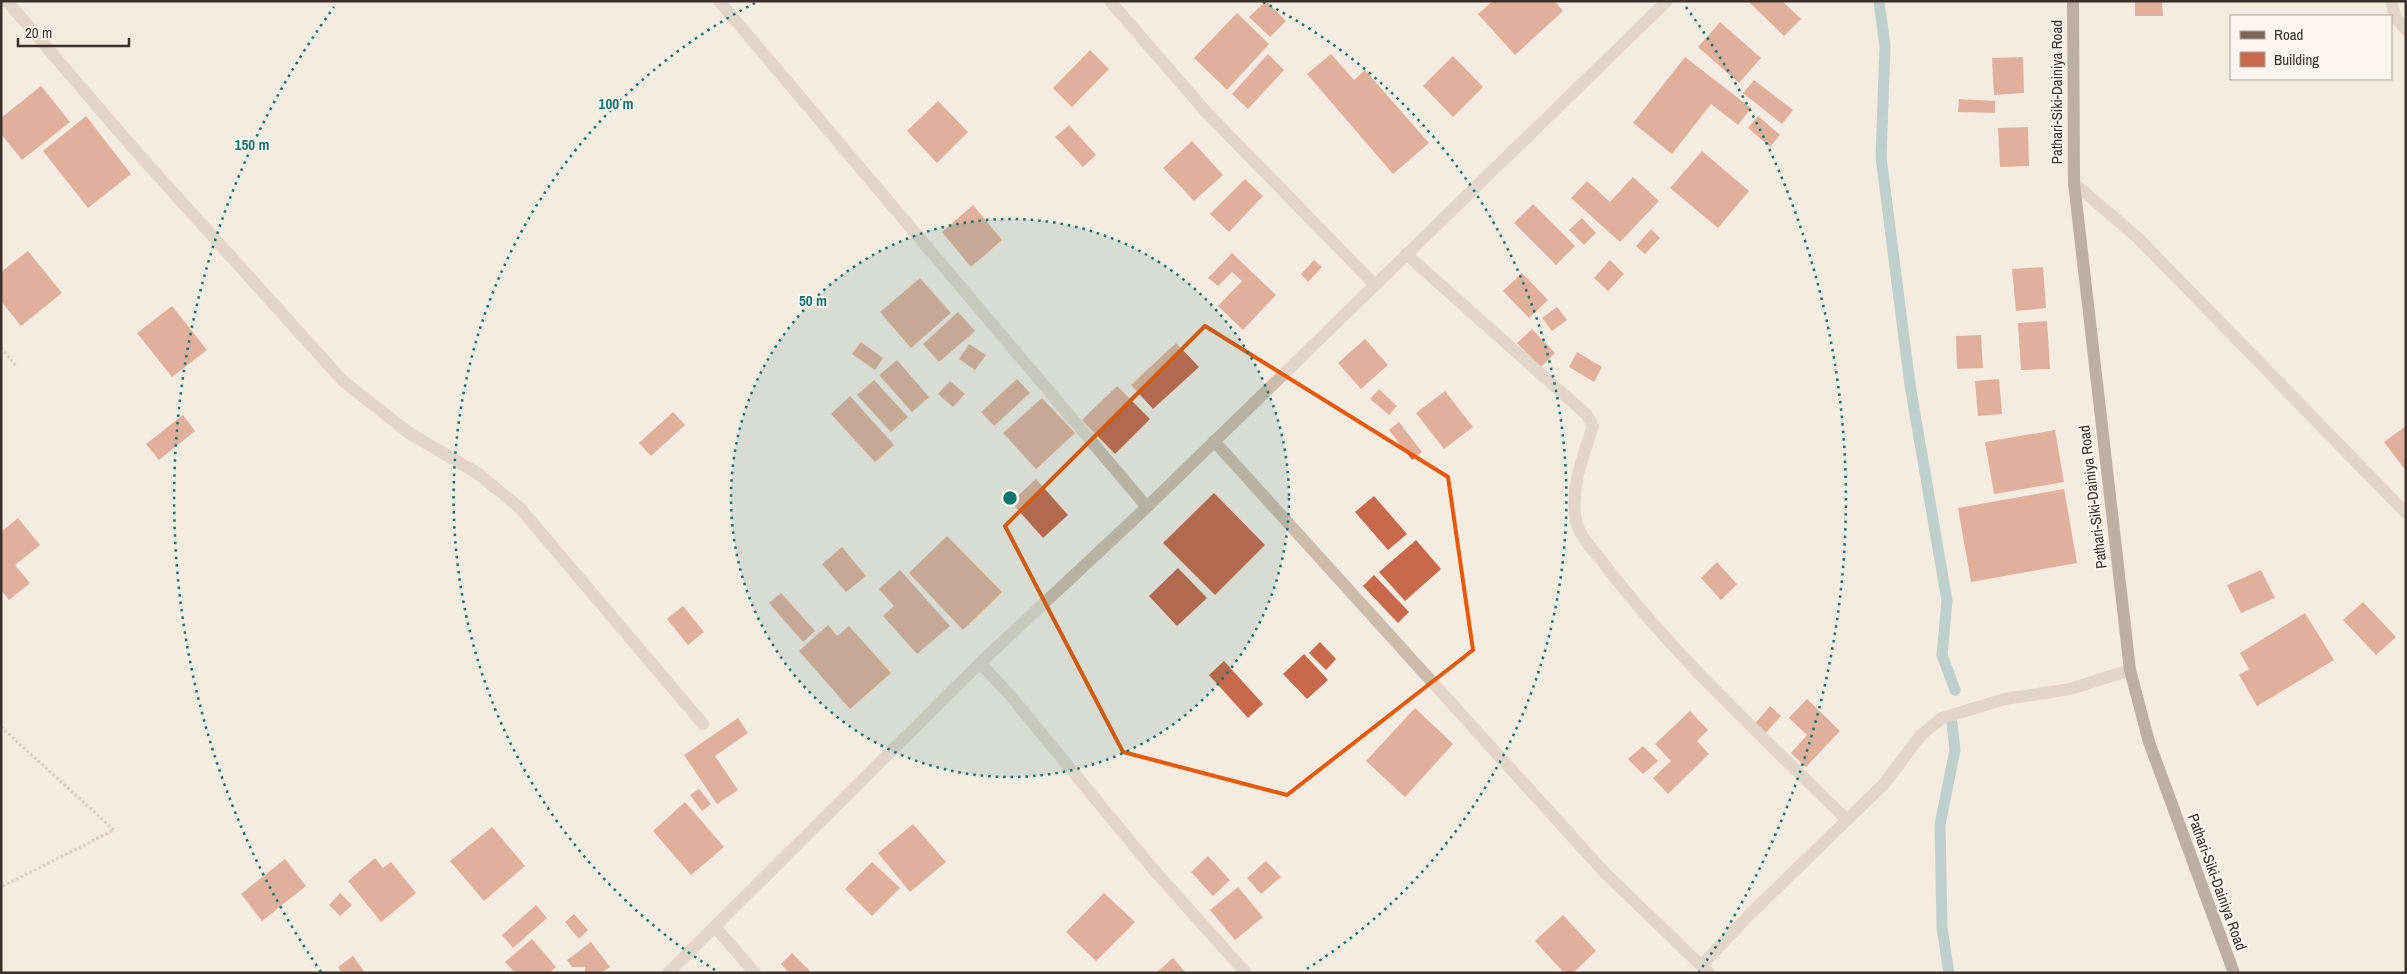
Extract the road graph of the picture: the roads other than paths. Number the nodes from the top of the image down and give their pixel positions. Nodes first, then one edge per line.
1 (6, 1) edge
2 (719, 1) edge
3 (1110, 1) edge
4 (1667, 1) edge
5 (2073, 1) edge
6 (2391, 1) edge
7 (2406, 30) edge
8 (2074, 183) junction
9 (1406, 254) junction
10 (1375, 285) junction
11 (1214, 441) junction
12 (1147, 507) junction
13 (2406, 513) edge
14 (980, 663) junction
15 (2130, 670) junction
16 (702, 724) dead end
17 (1847, 820) junction
18 (715, 927) junction
19 (1706, 969) edge
20 (668, 973) edge
21 (755, 973) edge
22 (1246, 973) edge
23 (2234, 973) edge

1 - 16 street
2 - 12 street
3 - 10 street
4 - 9 street
5 - 8 main road, Pathari-Siki-Dainiya Road
6 - 7 street
8 - 13 street
8 - 15 main road, Pathari-Siki-Dainiya Road
9 - 10 street
9 - 17 street
10 - 11 street
11 - 12 street
11 - 19 street
12 - 14 street
14 - 18 street
14 - 22 street
15 - 17 street
15 - 23 main road, Pathari-Siki-Dainiya Road
17 - 19 street
18 - 20 street
18 - 21 street

